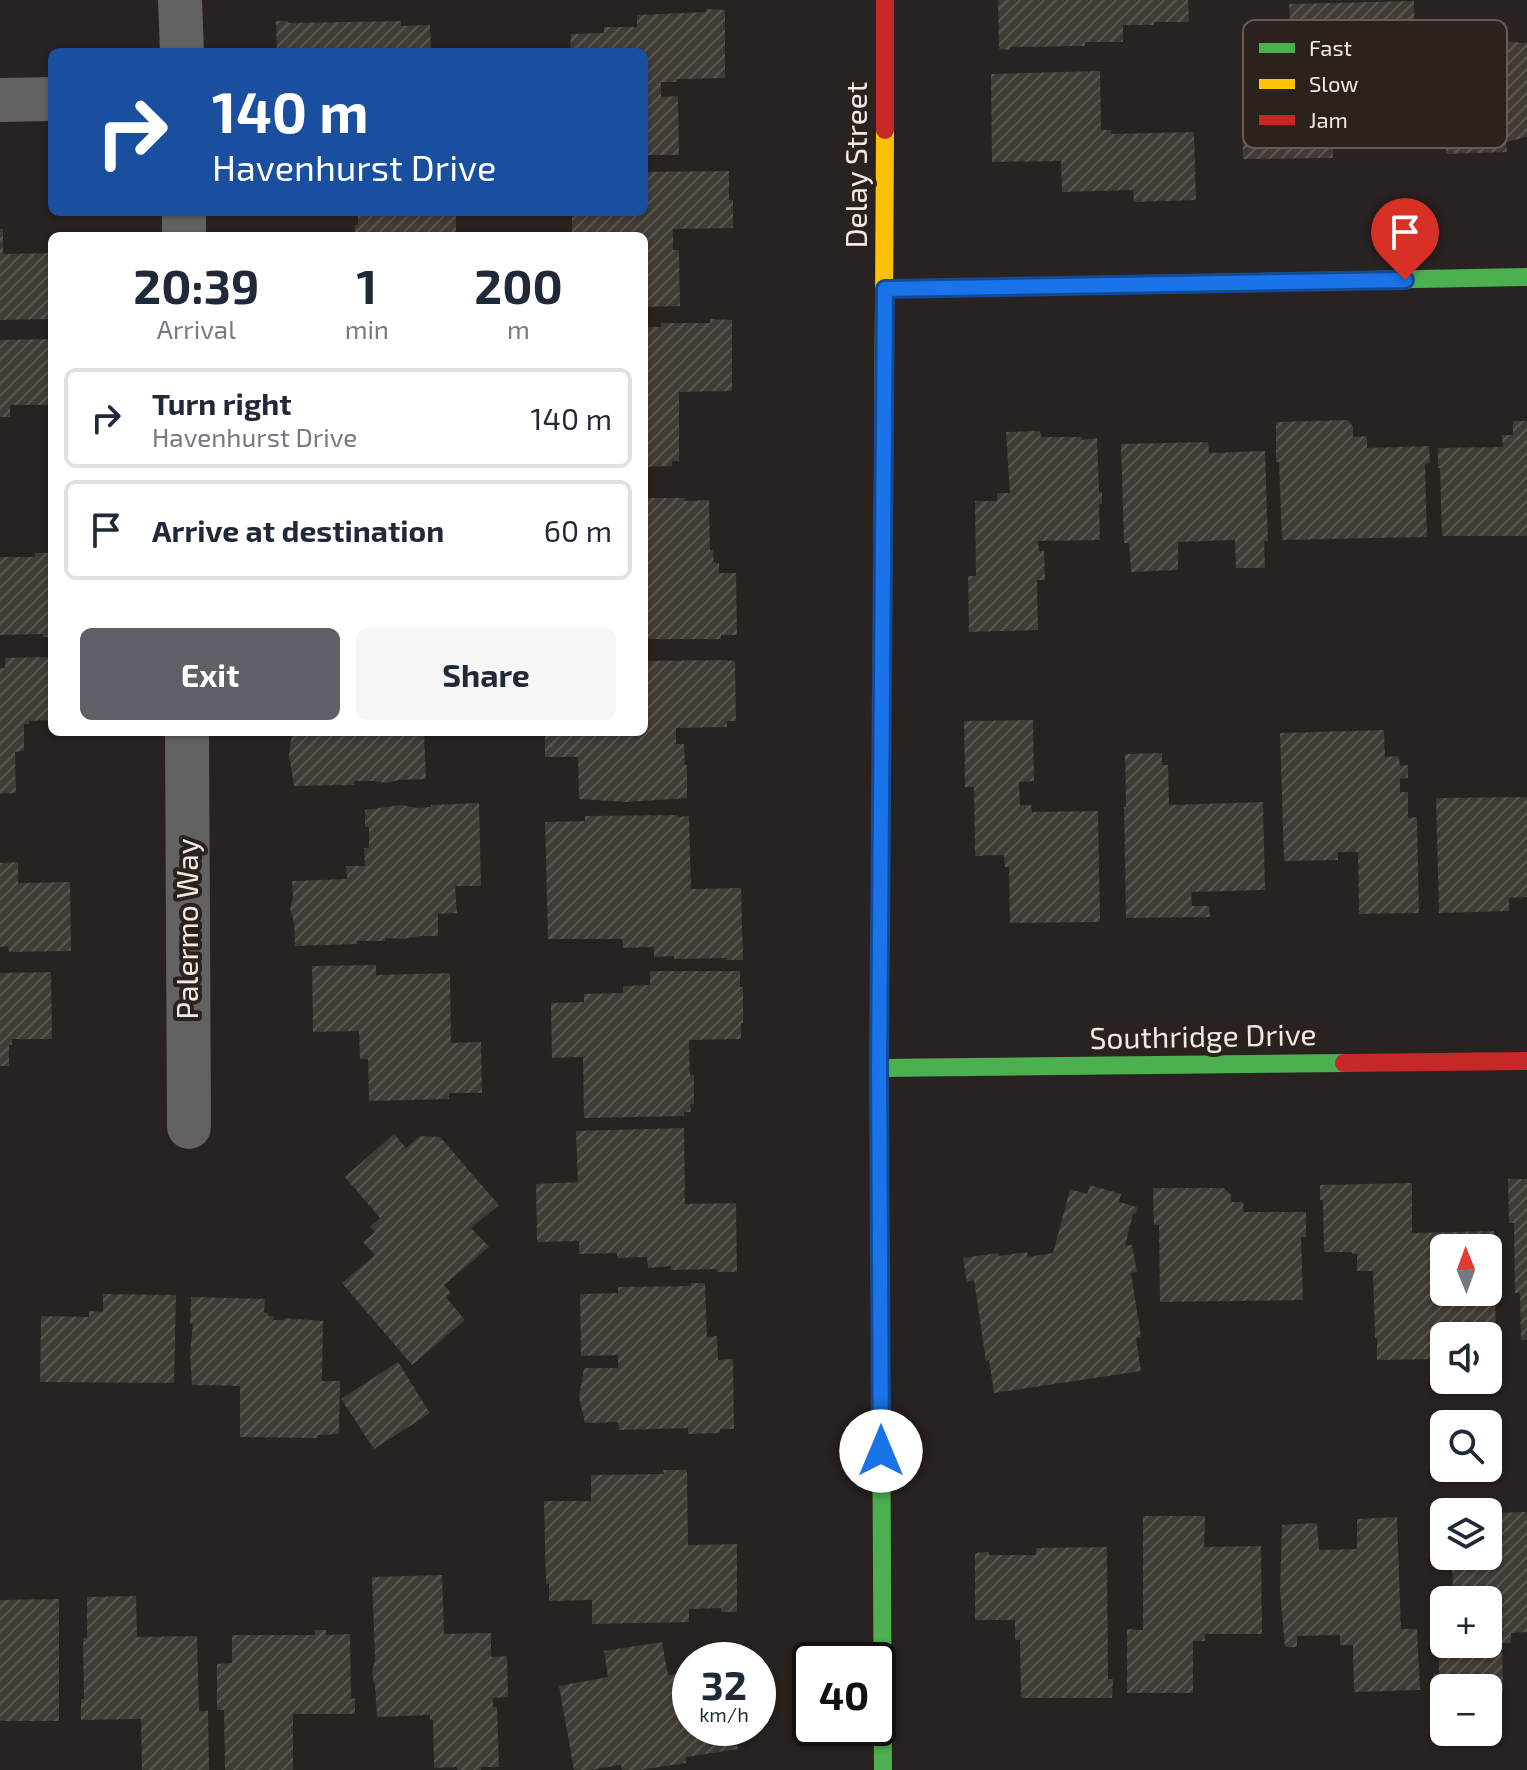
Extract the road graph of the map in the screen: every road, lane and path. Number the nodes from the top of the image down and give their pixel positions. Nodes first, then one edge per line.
1 (180, 0) edge
2 (885, 0) edge
3 (182, 48) edge
4 (48, 99) edge
5 (0, 100) edge
6 (1527, 277) edge
7 (885, 289) junction
8 (187, 736) edge
9 (1527, 1061) edge
10 (879, 1068) junction
11 (189, 1127) dead end
12 (883, 1770) edge

1 - 3 street
2 - 7 street, Delay Street
4 - 5 street
6 - 7 street
7 - 10 street, Delay Street
8 - 11 street, Palermo Way
9 - 10 street, Southridge Drive
10 - 12 street, Delay Street

